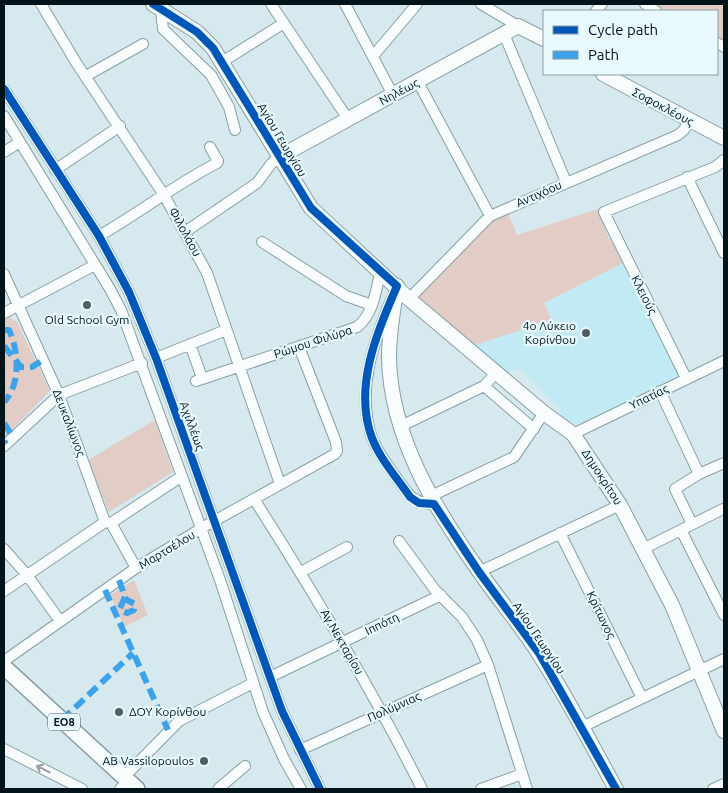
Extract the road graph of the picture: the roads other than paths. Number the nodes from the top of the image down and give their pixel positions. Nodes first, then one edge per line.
1 (41, 4) edge
2 (271, 4) edge
3 (345, 4) edge
4 (417, 4) edge
5 (481, 4) edge
6 (157, 7) edge
7 (284, 23) junction
8 (518, 26) junction
9 (504, 34) junction
10 (543, 38) edge
11 (143, 44) dead end
12 (374, 55) junction
13 (222, 62) junction
14 (605, 75) edge
15 (86, 76) junction
16 (418, 82) junction
17 (4, 88) edge
18 (393, 95) junction
19 (4, 116) edge
20 (348, 119) junction
21 (689, 120) junction
22 (120, 126) junction
23 (235, 130) dead end
24 (724, 138) edge
25 (20, 142) junction
26 (210, 147) dead end
27 (4, 152) edge
28 (279, 157) junction
29 (724, 160) edge
30 (55, 170) junction
31 (687, 177) junction
32 (566, 182) junction
33 (164, 196) junction
34 (490, 216) junction
35 (186, 232) junction
36 (99, 236) junction
37 (262, 242) dead end
38 (724, 253) edge
39 (95, 266) junction
40 (380, 273) junction
41 (4, 274) edge
42 (397, 286) junction
43 (409, 299) junction
44 (372, 305) junction
45 (17, 306) junction
46 (4, 312) edge
47 (226, 330) junction
48 (190, 344) junction
49 (299, 347) junction
50 (156, 358) junction
51 (724, 361) edge
52 (142, 363) junction
53 (239, 365) junction
54 (496, 373) junction
55 (686, 378) junction
56 (484, 386) junction
57 (660, 391) junction
58 (59, 395) junction
59 (544, 413) junction
60 (401, 426) junction
61 (534, 429) junction
62 (574, 434) junction
63 (4, 446) edge
64 (724, 463) edge
65 (699, 474) junction
66 (182, 476) junction
67 (280, 484) junction
68 (254, 499) junction
69 (433, 500) junction
70 (620, 505) junction
71 (723, 508) dead end
72 (214, 521) junction
73 (108, 522) junction
74 (692, 524) junction
75 (200, 530) junction
76 (681, 530) junction
77 (560, 533) junction
78 (399, 541) dead end
79 (346, 547) dead end
80 (4, 549) edge
81 (643, 549) junction
82 (136, 568) junction
83 (301, 572) junction
84 (479, 572) junction
85 (27, 575) junction
86 (4, 591) edge
87 (441, 595) junction
88 (724, 615) edge
89 (60, 621) junction
90 (342, 643) junction
91 (724, 659) edge
92 (4, 662) edge
93 (488, 665) junction
94 (4, 666) edge
95 (700, 670) junction
96 (270, 677) junction
97 (253, 683) junction
98 (642, 698) junction
99 (383, 712) junction
100 (582, 727) junction
101 (724, 731) edge
102 (4, 749) edge
103 (300, 750) junction
104 (245, 766) dead end
105 (522, 774) junction
106 (127, 784) edge
107 (724, 784) edge
108 (82, 789) edge
109 (218, 789) edge
110 (301, 789) edge
111 (320, 789) edge
112 (422, 789) edge
113 (481, 789) edge
114 (527, 789) edge
115 (616, 789) edge
116 (713, 789) edge

1 - 15 street, Φιλολάου
2 - 7 street
3 - 12 street
4 - 12 street
5 - 8 street
6 - 13 street, Αγίου Γεωργίου
6 - 23 street
7 - 13 street
7 - 20 street
8 - 9 street, Νηλέως
8 - 10 street
9 - 16 street, Νηλέως
9 - 32 street
11 - 15 street
12 - 18 street
13 - 28 street, Αγίου Γεωργίου
14 - 21 street, Σοφοκλέους
15 - 22 street, Φιλολάου
16 - 18 street, Νηλέως
16 - 34 street
17 - 30 street, Αχιλλέως
18 - 20 street, Νηλέως
19 - 25 street
20 - 28 street, Νηλέως
21 - 24 street, Σοφοκλέους
21 - 32 street, Αντιχόου
22 - 30 street
22 - 33 street, Φιλολάου
25 - 27 street
25 - 39 street
26 - 33 street
28 - 35 street
28 - 40 street, Αγίου Γεωργίου
29 - 31 street
30 - 36 street, Αχιλλέως
31 - 38 street
31 - 55 street, Κλειούς
32 - 34 street, Αντιχόου
33 - 35 street, Φιλολάου
33 - 36 street
34 - 43 street, Αντιχόου
35 - 47 street, Φιλολάου
36 - 50 street, Αχιλλέως
37 - 44 street
39 - 45 street
39 - 52 street
40 - 42 street, Αγίου Γεωργίου
40 - 44 street, Ρώμου Φιλύρα
41 - 45 street, Δευκαλίωνος
42 - 43 street, Δημοκρίτου
42 - 60 street, Αγίου Γεωργίου
42 - 69 street
43 - 54 street, Δημοκρίτου
44 - 49 street, Ρώμου Φιλύρα
45 - 46 street
45 - 58 street, Δευκαλίωνος
47 - 48 street
47 - 53 street, Φιλολάου
48 - 50 street
48 - 53 street, Ρώμου Φιλύρα
49 - 53 street, Ρώμου Φιλύρα
49 - 67 street, Μαρτσέλου
50 - 72 street, Αχιλλέως
51 - 55 street, Υπατίας
52 - 58 street
52 - 66 street
53 - 67 street, Φιλολάου
54 - 56 street
54 - 59 street, Δημοκρίτου
55 - 57 street, Υπατίας
56 - 60 street
56 - 61 street
57 - 62 street, Υπατίας
57 - 65 street
58 - 63 street
58 - 73 street, Δευκαλίωνος
59 - 61 street
59 - 62 street, Δημοκρίτου
60 - 69 street, Αγίου Γεωργίου
61 - 69 street
62 - 70 street, Δημοκρίτου
64 - 65 street
65 - 74 street
66 - 73 street
66 - 75 street
67 - 68 street, Μαρτσέλου
68 - 72 street, Μαρτσέλου
68 - 83 street, Αγ.Νεκταρίου
69 - 84 street, Αγίου Γεωργίου
70 - 77 street
70 - 81 street, Δημοκρίτου
71 - 74 street
72 - 75 street, Μαρτσέλου
72 - 96 street, Αχιλλέως
73 - 82 street, Δευκαλίωνος
73 - 85 street
74 - 76 street
75 - 82 street, Μαρτσέλου
75 - 97 street
76 - 81 street
76 - 88 street
77 - 84 street
77 - 98 street, Κρίτωνος
78 - 87 street
79 - 83 street
80 - 85 street
81 - 95 street, Δημοκρίτου
82 - 89 street, Μαρτσέλου
83 - 90 street, Αγ.Νεκταρίου
84 - 100 street, Αγίου Γεωργίου
85 - 86 street
85 - 89 street
87 - 90 street, Ιππότη
87 - 93 street
89 - 92 street, Μαρτσέλου
90 - 96 street, Ιππότη
90 - 99 street, Αγ.Νεκταρίου
91 - 95 street
93 - 99 street, Πολύμνιας
93 - 105 street
94 - 106 main road, ΕΟ8
95 - 98 street
95 - 101 street, Δημοκρίτου
96 - 103 street, Αχιλλέως
97 - 106 street
97 - 110 street
98 - 100 street
99 - 103 street, Πολύμνιας
99 - 112 street, Αγ.Νεκταρίου
100 - 115 street, Αγίου Γεωργίου
108 -> 102 street
103 - 111 street, Αχιλλέως
104 - 109 street
105 - 113 street
105 - 114 street
107 - 116 street

